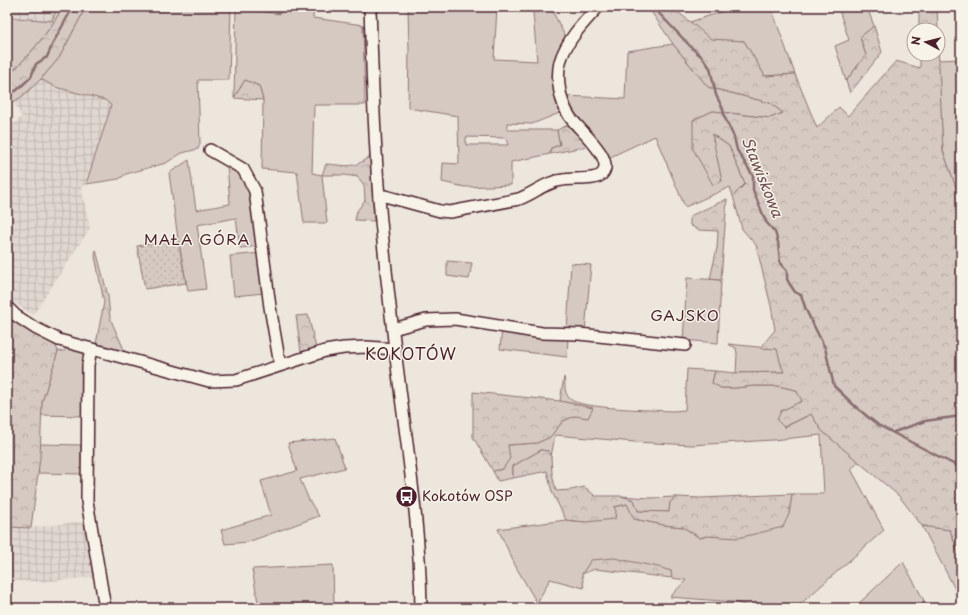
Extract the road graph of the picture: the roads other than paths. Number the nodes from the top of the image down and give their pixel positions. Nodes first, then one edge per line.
1 (370, 7) edge
2 (598, 7) edge
3 (210, 150) dead end
4 (379, 197) junction
5 (7, 307) edge
6 (393, 329) junction
7 (685, 345) dead end
8 (91, 348) junction
9 (395, 349) junction
10 (280, 365) junction
11 (105, 608) edge
12 (421, 608) edge

1 - 4 street
2 - 4 street
3 - 10 street
4 - 6 street
5 - 8 street
6 - 7 street
6 - 9 street
8 - 10 street
8 - 11 street
9 - 10 street
9 - 12 street

